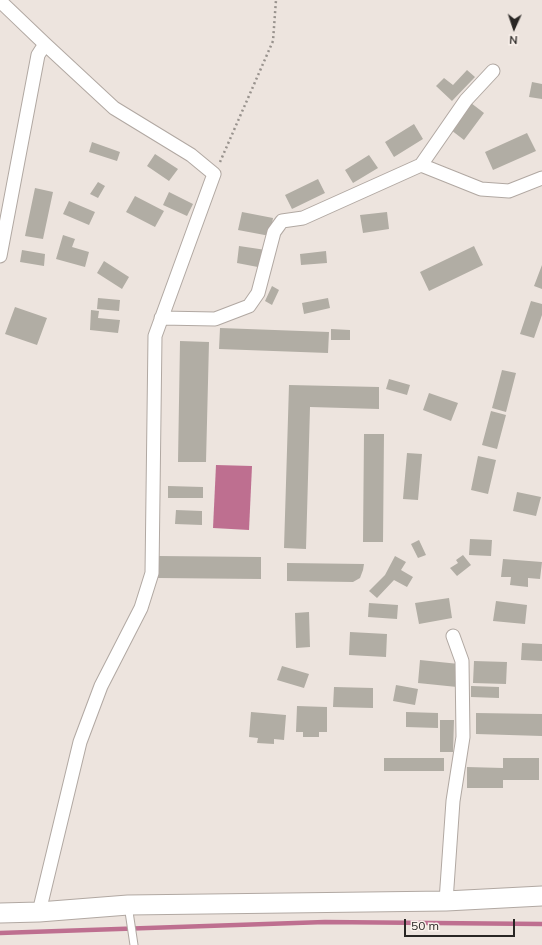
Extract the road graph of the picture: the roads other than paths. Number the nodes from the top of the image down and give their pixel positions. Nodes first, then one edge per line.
1 (0, 1) edge
2 (45, 44) junction
3 (493, 71) dead end
4 (421, 165) junction
5 (542, 178) edge
6 (0, 256) edge
7 (161, 318) junction
8 (453, 636) dead end
9 (542, 896) edge
10 (446, 901) junction
11 (40, 912) junction
12 (0, 913) edge
13 (129, 913) junction
14 (134, 942) edge

1 - 2 street
2 - 6 street
2 - 7 street
3 - 4 street
4 - 5 street
4 - 7 street
7 - 11 street
8 - 10 street
9 - 10 main road
10 - 13 main road
11 - 12 main road
11 - 13 main road
13 - 14 lane

